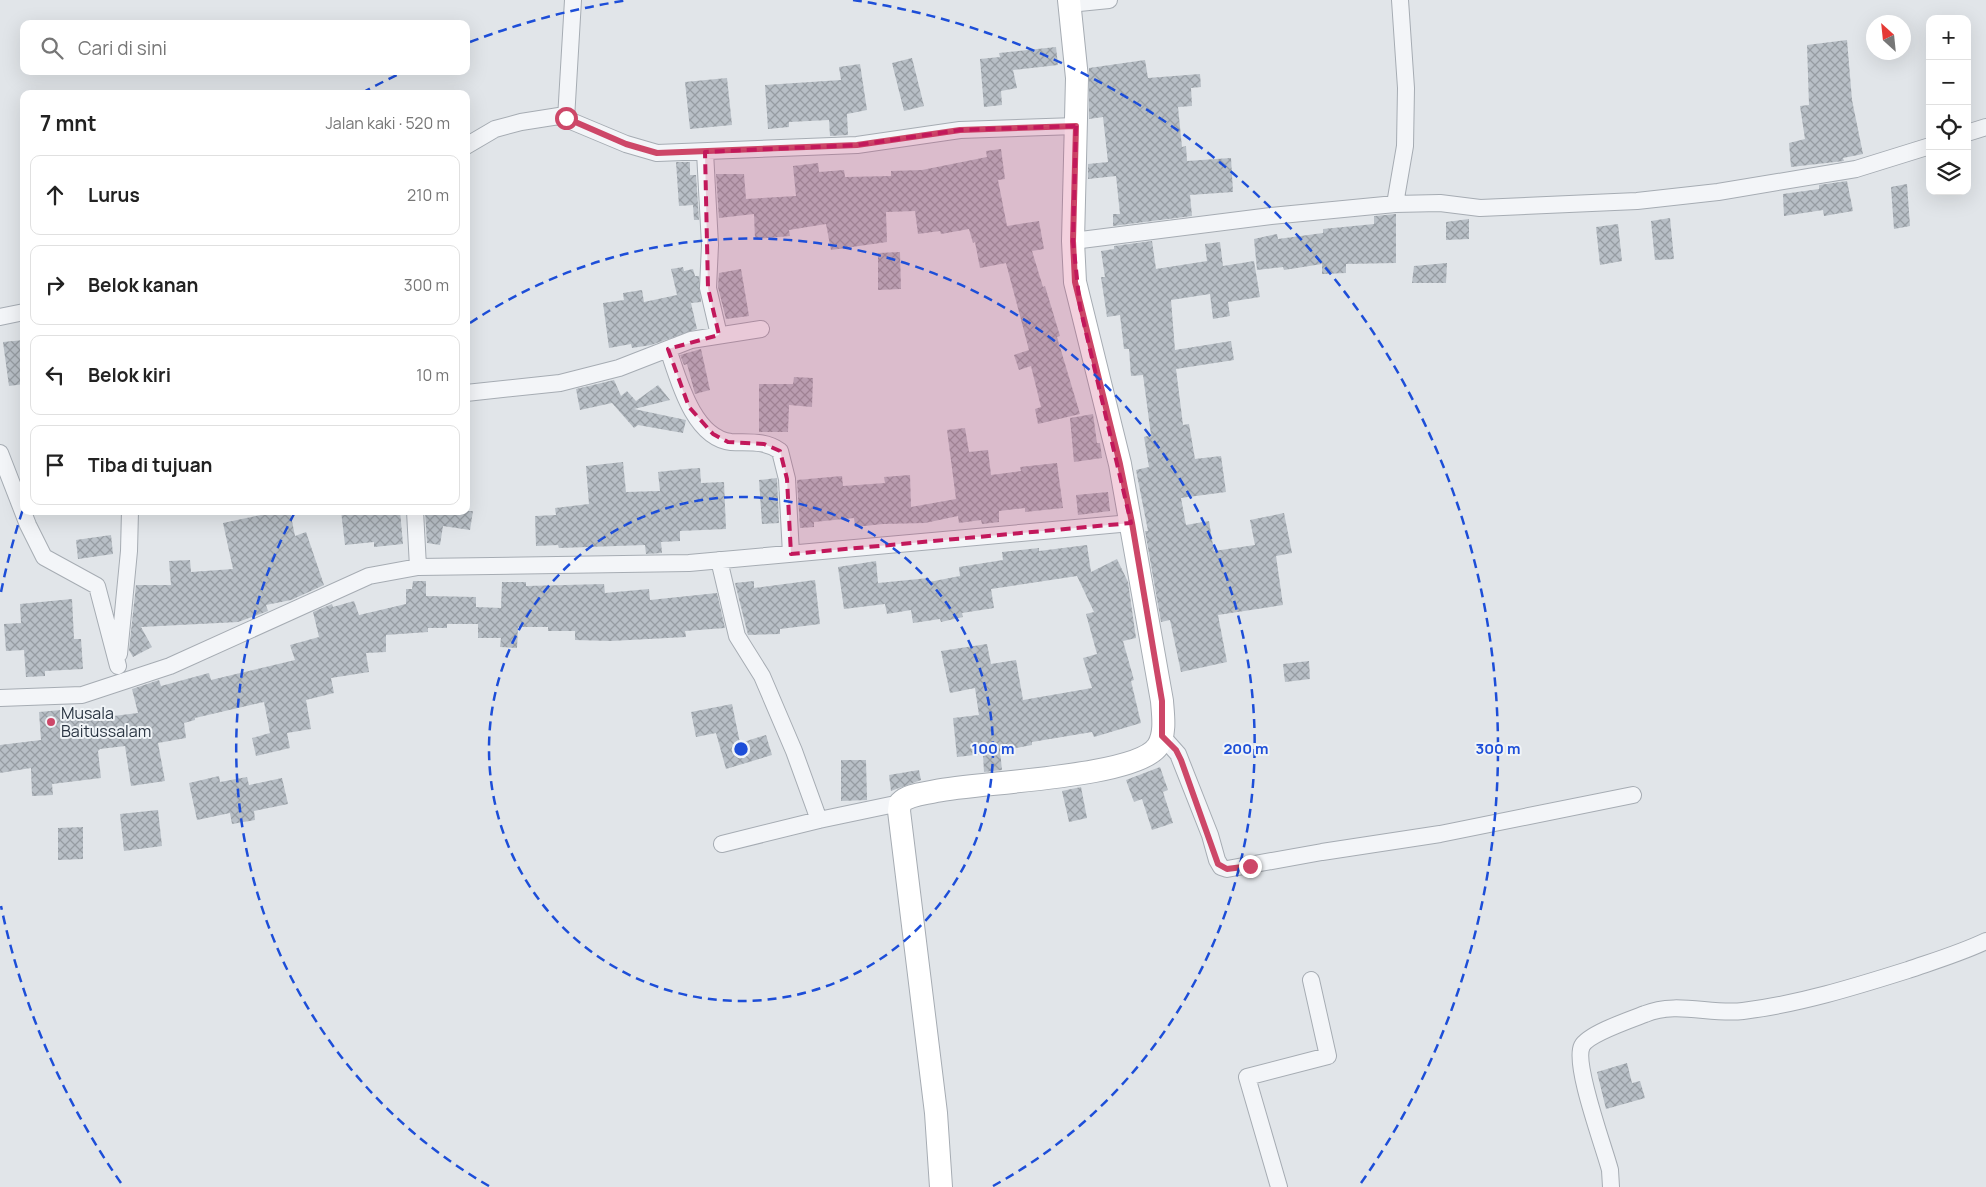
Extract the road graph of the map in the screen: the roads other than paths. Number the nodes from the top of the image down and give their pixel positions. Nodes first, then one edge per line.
1 (573, 0) edge
2 (1109, 0) edge
3 (1400, 0) edge
4 (1069, 2) edge
5 (566, 118) junction
6 (1076, 126) junction
7 (1986, 127) edge
8 (1971, 132) edge
9 (470, 144) edge
10 (1926, 147) edge
11 (705, 152) junction
12 (1395, 204) junction
13 (1073, 241) junction
14 (20, 313) edge
15 (0, 317) edge
16 (761, 329) dead end
17 (719, 335) junction
18 (668, 349) junction
19 (470, 393) edge
20 (0, 453) edge
21 (20, 504) edge
22 (24, 515) edge
23 (130, 515) edge
24 (415, 515) edge
25 (1132, 523) junction
26 (791, 554) junction
27 (719, 560) junction
28 (418, 567) junction
29 (118, 674) junction
30 (0, 698) edge
31 (1162, 736) junction
32 (1633, 795) dead end
33 (900, 803) junction
34 (819, 820) junction
35 (722, 844) dead end
36 (1986, 941) edge
37 (1311, 980) dead end
38 (941, 1187) edge
39 (1279, 1187) edge
40 (1611, 1187) edge

1 - 5 street
2 - 4 street
3 - 12 street
4 - 6 street
5 - 9 street
5 - 11 street
6 - 11 street
6 - 13 street
7 - 8 street
10 - 12 street
11 - 17 street
12 - 13 street
13 - 25 street
14 - 15 street
16 - 17 street
17 - 18 street
18 - 19 street
18 - 26 street
20 - 21 street
22 - 29 street
23 - 29 street
24 - 28 street
25 - 26 street
25 - 31 street
26 - 27 street
27 - 28 street
27 - 34 street
28 - 29 street
29 - 30 street
31 - 32 street
31 - 33 street
33 - 34 street
33 - 38 street
34 - 35 street
36 - 40 street
37 - 39 street

